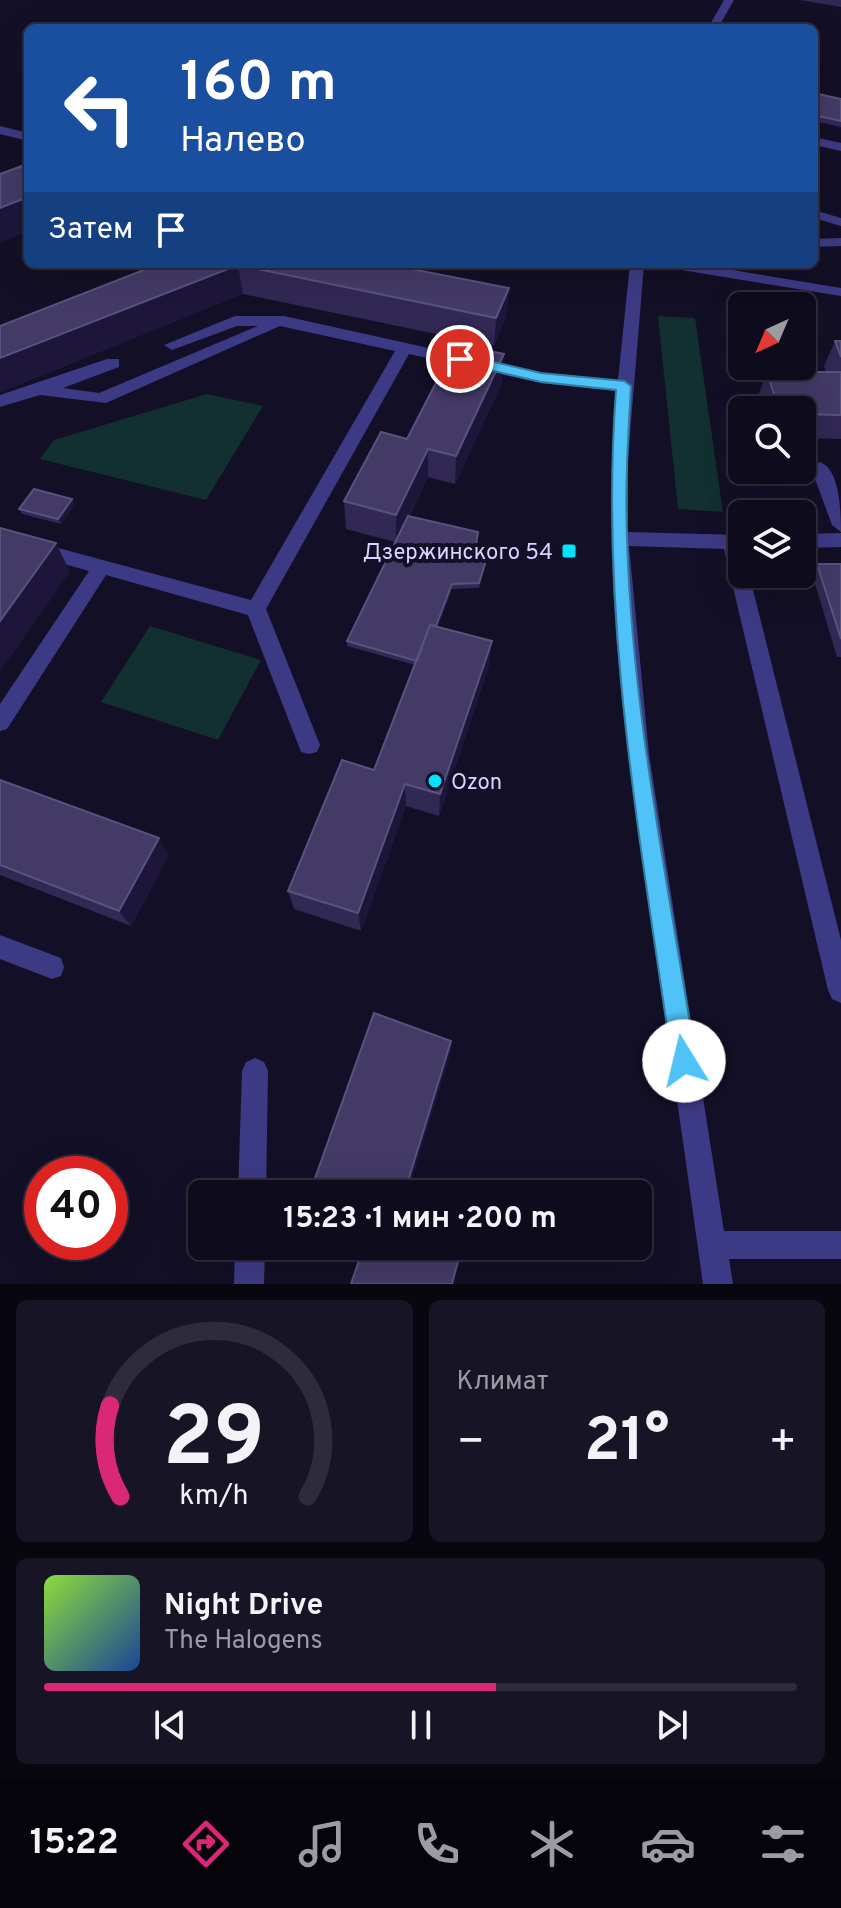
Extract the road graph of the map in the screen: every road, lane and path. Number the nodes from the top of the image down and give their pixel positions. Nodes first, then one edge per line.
1 (729, 0) edge
2 (715, 24) edge
3 (3, 133) edge
4 (24, 136) edge
5 (818, 142) edge
6 (841, 147) edge
7 (818, 215) edge
8 (841, 222) edge
9 (841, 242) edge
10 (818, 243) edge
11 (637, 268) edge
12 (694, 268) edge
13 (841, 292) edge
14 (284, 321) junction
15 (172, 345) dead end
16 (405, 347) junction
17 (113, 363) dead end
18 (624, 386) junction
19 (40, 390) junction
20 (0, 401) edge
21 (820, 468) dead end
22 (841, 525) edge
23 (619, 539) junction
24 (841, 540) edge
25 (816, 541) edge
26 (728, 542) edge
27 (28, 546) edge
28 (101, 568) junction
29 (748, 588) edge
30 (256, 609) junction
31 (0, 722) edge
32 (309, 745) dead end
33 (0, 947) edge
34 (52, 967) dead end
35 (841, 990) edge
36 (255, 1071) dead end
37 (252, 1180) edge
38 (712, 1245) junction
39 (841, 1245) edge
40 (250, 1260) edge
41 (249, 1284) edge
42 (718, 1284) edge

1 - 2 street
3 - 4 street
5 - 6 street
7 - 8 street
9 - 10 street
11 - 18 street
12 - 13 street
14 - 15 street
14 - 16 street
14 - 19 street
16 - 18 street
16 - 30 street
17 - 19 street
18 - 23 street
19 - 20 street
21 - 22 street
23 - 26 street
23 - 38 street
24 - 25 street
27 - 28 street
28 - 30 street
28 - 31 street
29 - 35 street
30 - 32 street
33 - 34 street
36 - 37 street
38 - 39 street
38 - 42 street
40 - 41 street

